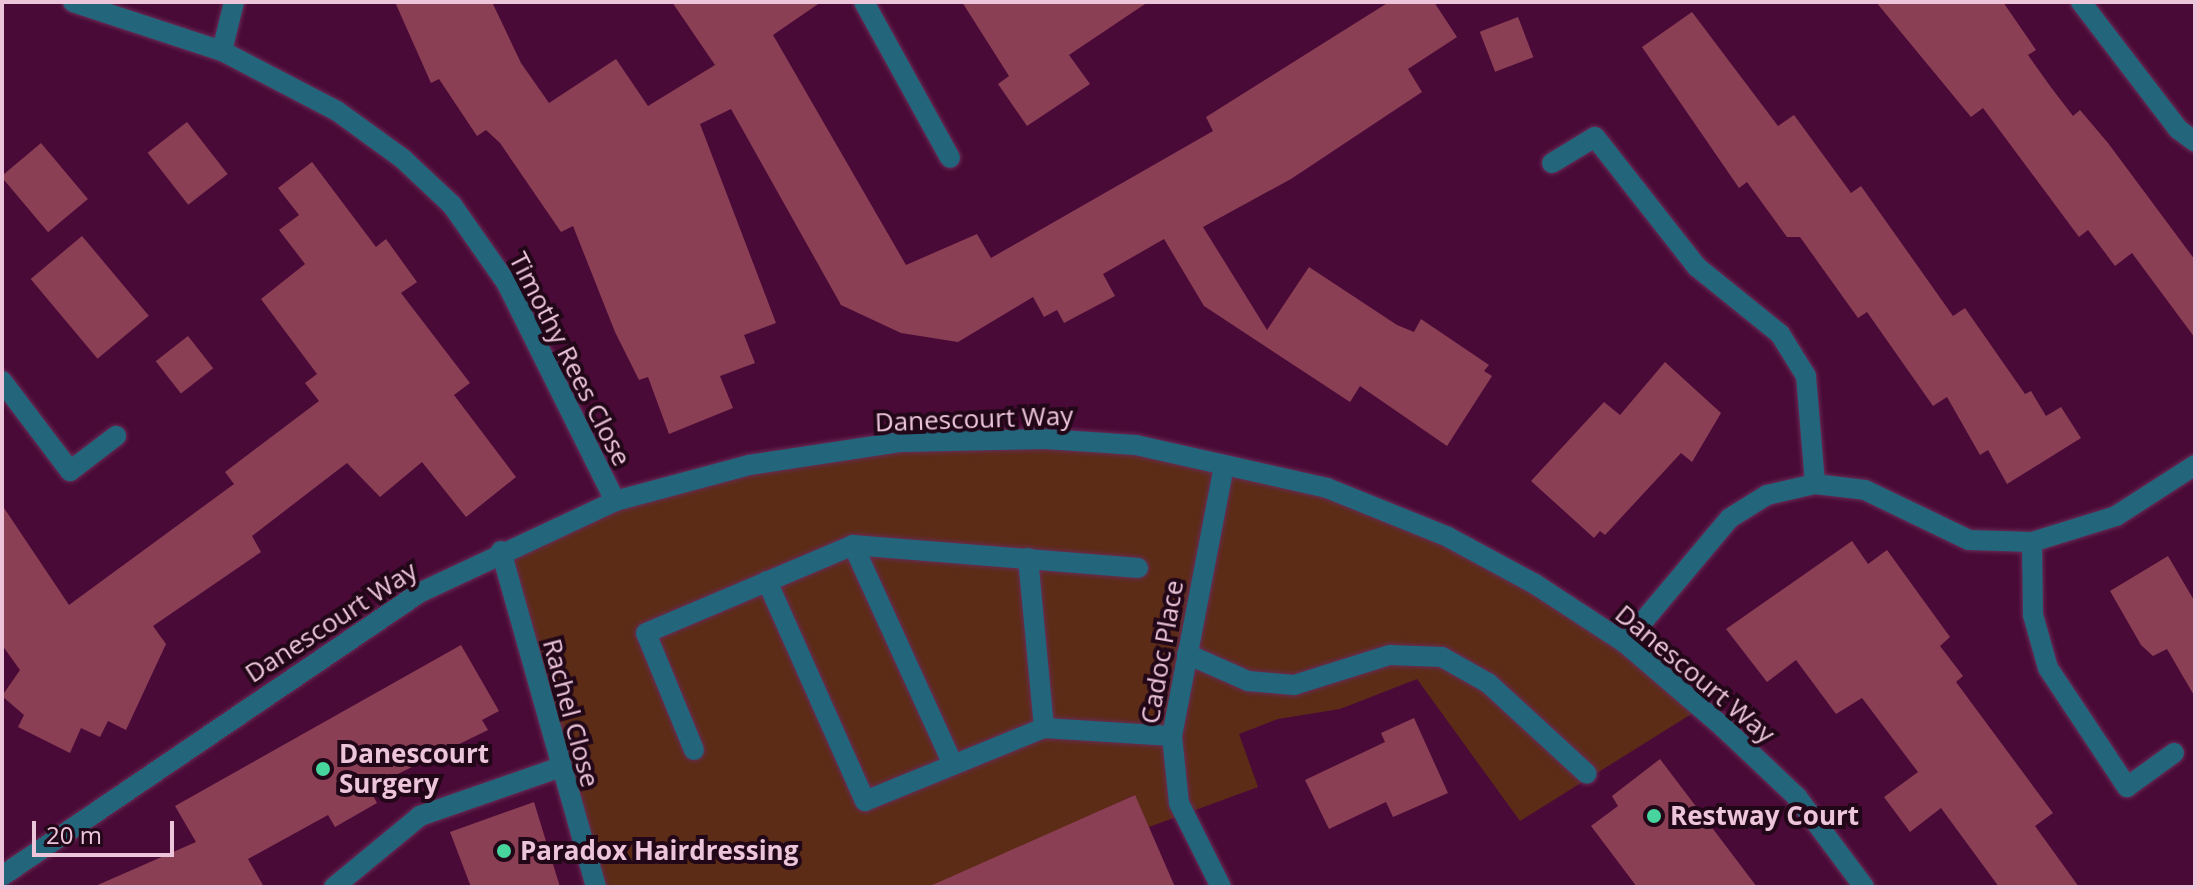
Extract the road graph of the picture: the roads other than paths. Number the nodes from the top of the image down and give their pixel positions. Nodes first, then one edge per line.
1 (73, 2) edge
2 (234, 2) edge
3 (864, 2) edge
4 (2081, 2) edge
5 (222, 51) junction
6 (2195, 142) edge
7 (950, 158) dead end
8 (1552, 163) dead end
9 (2, 381) edge
10 (116, 436) dead end
11 (2195, 465) edge
12 (1224, 466) junction
13 (1815, 484) junction
14 (615, 501) junction
15 (2032, 542) junction
16 (853, 545) junction
17 (501, 551) junction
18 (1028, 558) junction
19 (1138, 568) dead end
20 (767, 581) junction
21 (1625, 643) junction
22 (1187, 654) junction
23 (1044, 728) junction
24 (1172, 736) junction
25 (694, 750) dead end
26 (2174, 753) dead end
27 (953, 764) junction
28 (558, 768) junction
29 (1587, 774) dead end
30 (2, 876) edge
31 (334, 887) edge
32 (596, 887) edge
33 (1221, 887) edge
34 (1864, 887) edge

1 - 5 street, Timothy Rees Close
2 - 5 street
3 - 7 street
4 - 6 street
5 - 14 street, Timothy Rees Close
8 - 13 street
9 - 10 street
11 - 15 street
12 - 14 street, Danescourt Way
12 - 21 street, Danescourt Way
12 - 22 street, Cadoc Place
13 - 15 street
13 - 21 street
14 - 17 street, Danescourt Way
15 - 26 street
16 - 18 street
16 - 20 street
16 - 27 street
17 - 28 street, Rachel Close
17 - 30 street, Danescourt Way
18 - 19 street
18 - 23 street
20 - 25 street
20 - 27 street
21 - 34 street, Danescourt Way
22 - 24 street, Cadoc Place
22 - 29 street
23 - 24 street
23 - 27 street
24 - 33 street, Cadoc Place
28 - 31 street
28 - 32 street, Rachel Close

